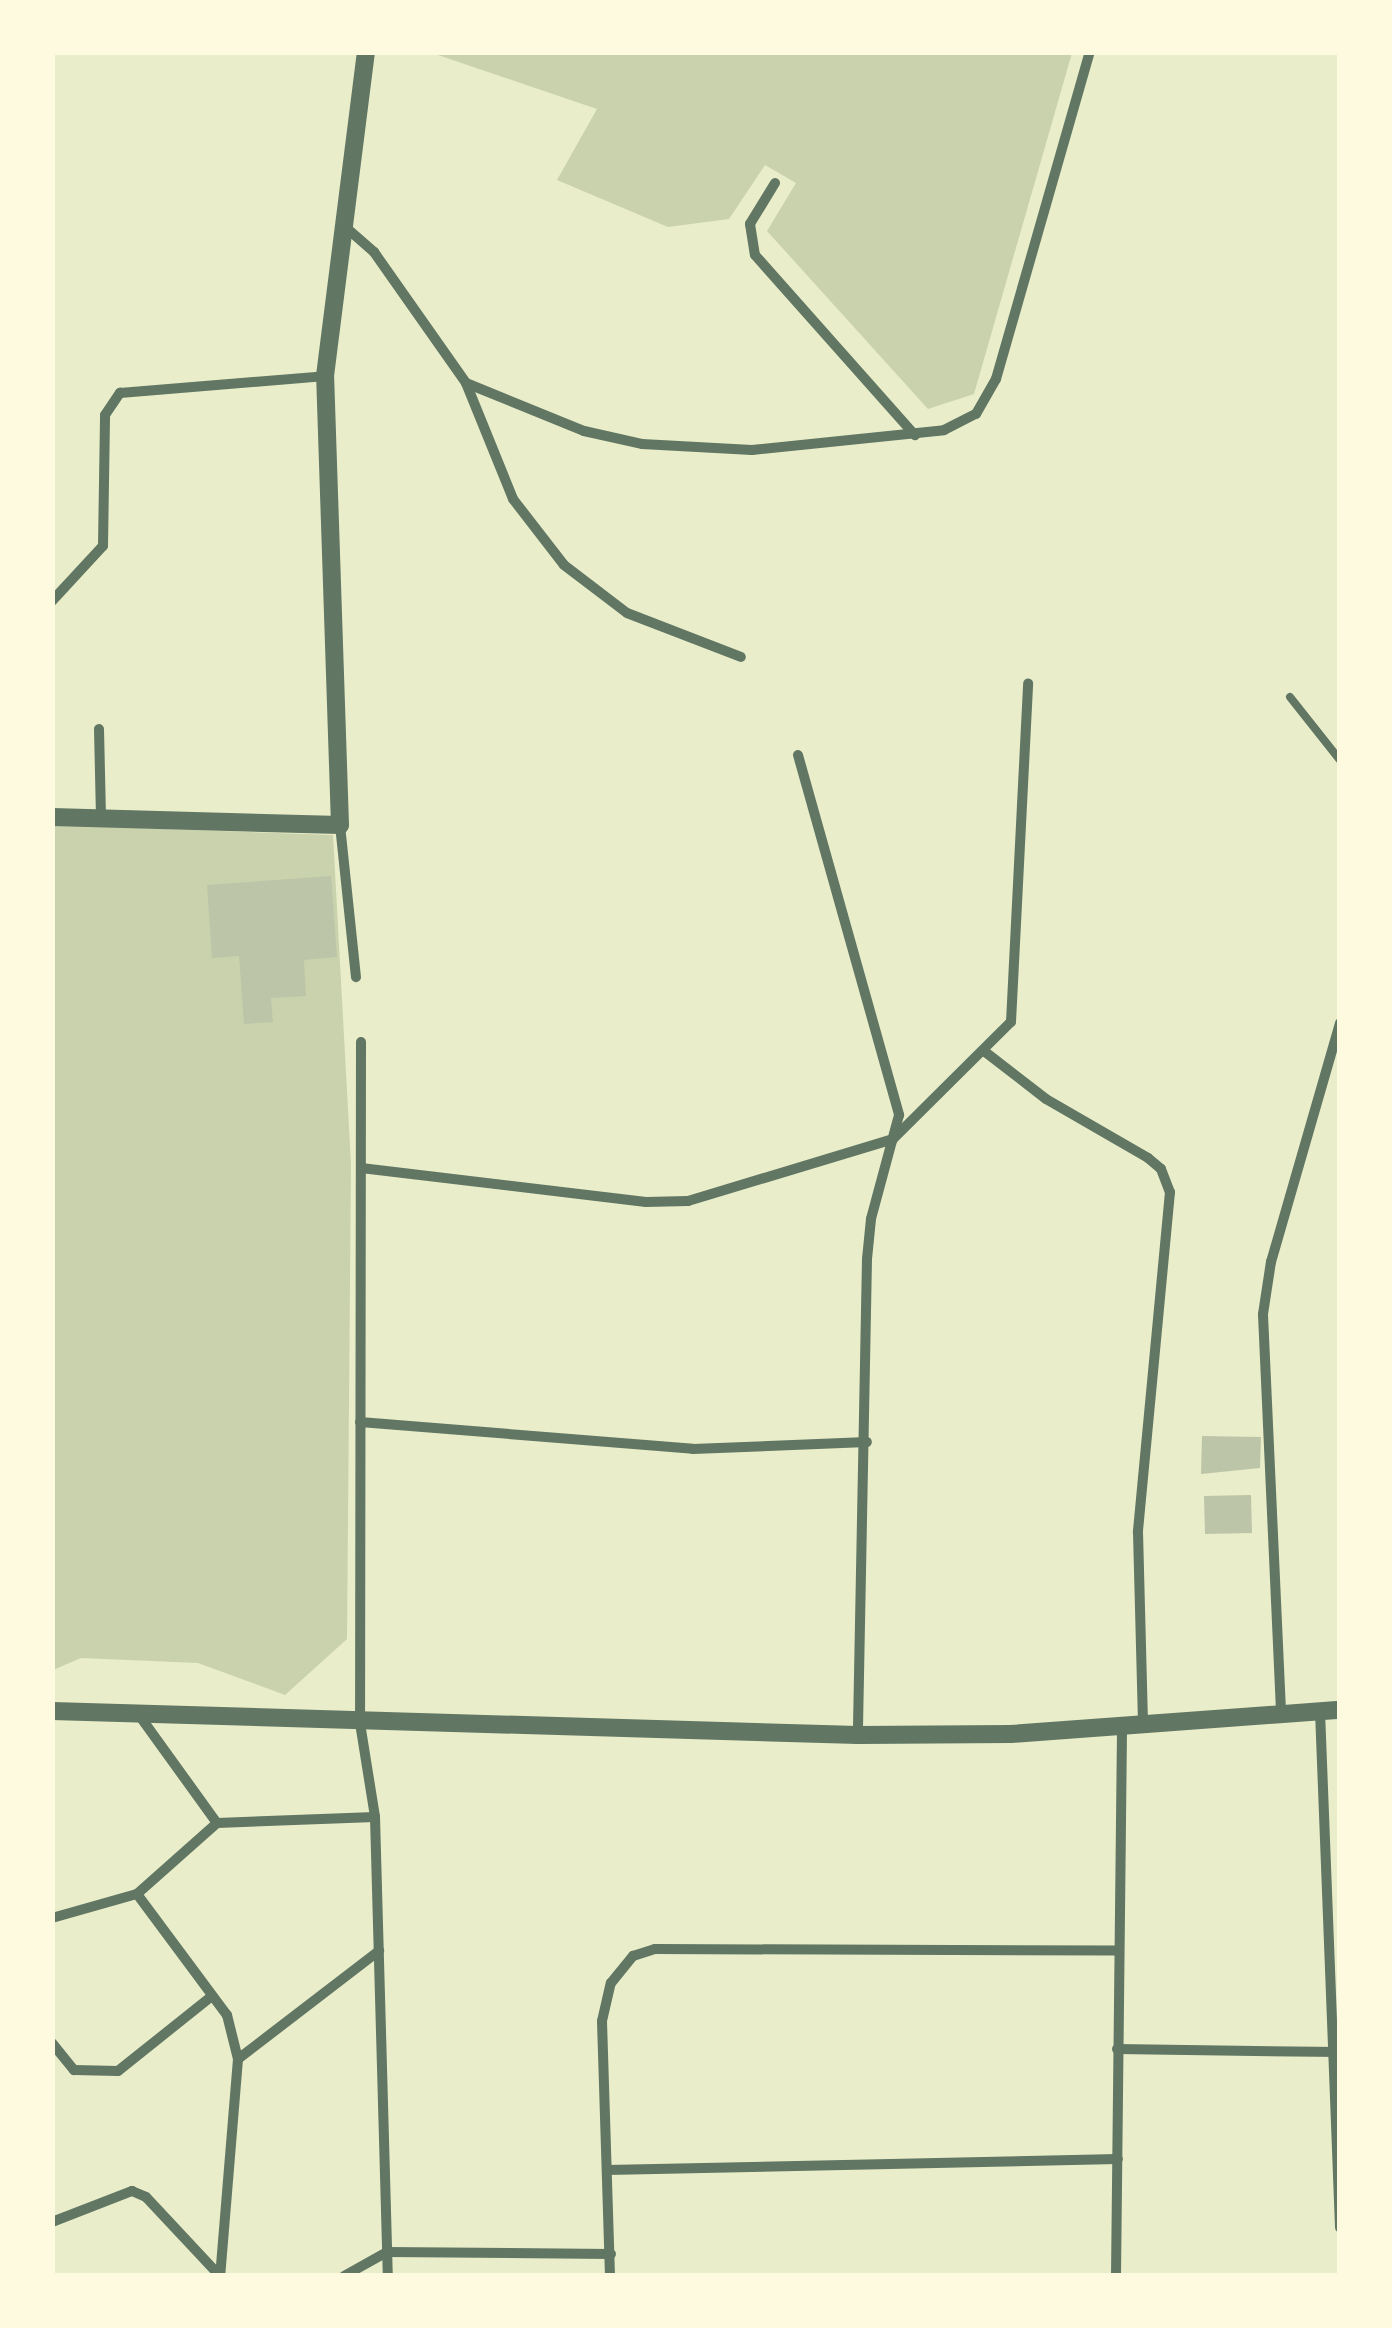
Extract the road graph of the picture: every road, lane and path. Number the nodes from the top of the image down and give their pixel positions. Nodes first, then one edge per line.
1 (366, 52) edge
2 (1090, 52) edge
3 (775, 183) dead end
4 (340, 222) junction
5 (325, 376) junction
6 (466, 383) junction
7 (915, 435) junction
8 (52, 601) edge
9 (741, 656) dead end
10 (1028, 682) dead end
11 (1290, 697) dead end
12 (100, 729) dead end
13 (798, 755) dead end
14 (1340, 760) edge
15 (52, 817) edge
16 (102, 820) junction
17 (340, 824) junction
18 (356, 977) dead end
19 (1340, 1023) edge
20 (360, 1042) dead end
21 (984, 1052) junction
22 (893, 1139) junction
23 (361, 1168) junction
24 (360, 1422) junction
25 (867, 1442) junction
26 (1330, 1710) edge
27 (52, 1711) edge
28 (1281, 1711) junction
29 (140, 1714) junction
30 (360, 1723) junction
31 (1143, 1726) junction
32 (1122, 1728) junction
33 (858, 1735) junction
34 (375, 1817) junction
35 (217, 1823) junction
36 (137, 1894) junction
37 (52, 1918) edge
38 (1118, 1951) junction
39 (379, 1952) junction
40 (212, 1996) junction
41 (52, 2043) edge
42 (1117, 2049) junction
43 (1334, 2052) edge
44 (238, 2059) junction
45 (1118, 2159) junction
46 (607, 2170) junction
47 (52, 2222) edge
48 (1340, 2228) edge
49 (386, 2252) junction
50 (610, 2254) junction
51 (220, 2276) edge
52 (344, 2276) edge
53 (388, 2276) edge
54 (610, 2276) edge
55 (1116, 2276) edge

1 - 4 street
2 - 7 street
3 - 7 street
4 - 5 street
4 - 6 street
5 - 8 street
5 - 17 street
6 - 7 street
6 - 9 street
10 - 21 street
11 - 14 lane
12 - 16 street
13 - 22 street
15 - 16 street
16 - 17 street
17 - 18 street
19 - 28 street
20 - 23 street
21 - 22 street
21 - 31 street
22 - 23 street
22 - 25 street
23 - 24 street
24 - 25 street
24 - 30 street
25 - 33 street
26 - 28 street
26 - 43 street
27 - 29 street
28 - 31 street
29 - 30 street
29 - 35 street
30 - 33 street
30 - 34 street
31 - 32 street
32 - 33 street
32 - 38 street
34 - 35 street
34 - 39 street
35 - 36 street
36 - 37 street
36 - 40 street
38 - 42 street
38 - 46 street
39 - 44 street
39 - 49 street
40 - 41 street
40 - 44 street
42 - 43 street
42 - 45 street
43 - 48 street
44 - 51 street
45 - 46 street
45 - 55 street
46 - 50 street
47 - 51 street
49 - 50 street
49 - 52 street
49 - 53 street
50 - 54 street

